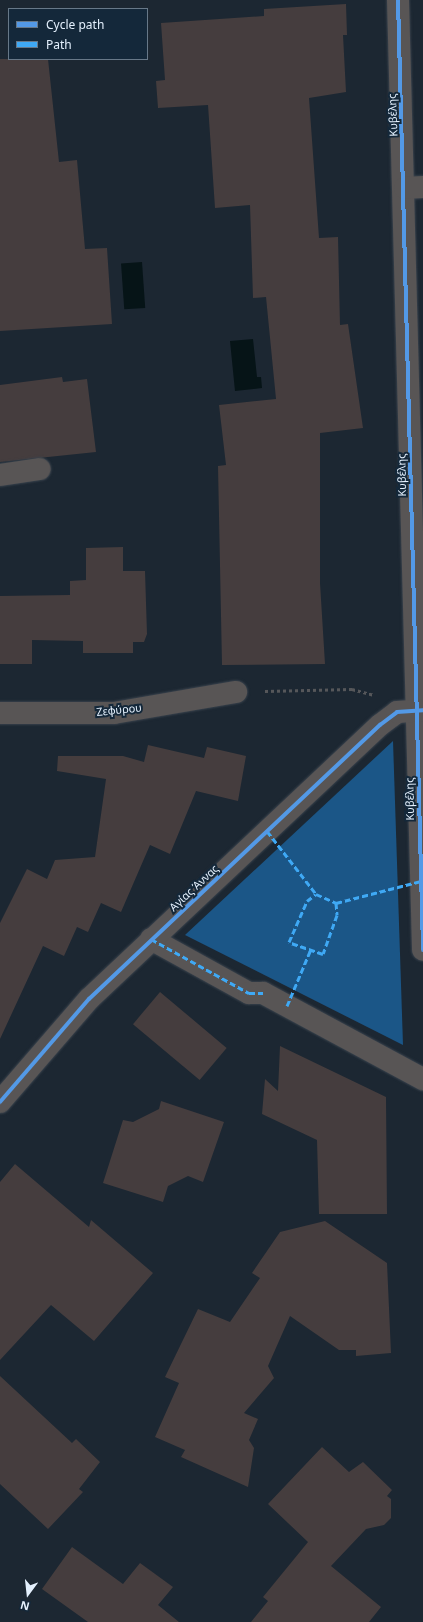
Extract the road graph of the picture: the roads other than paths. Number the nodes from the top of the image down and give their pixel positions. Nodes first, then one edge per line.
1 (398, 0) edge
2 (414, 187) edge
3 (40, 469) dead end
4 (0, 475) edge
5 (236, 692) road end
6 (412, 711) edge
7 (0, 713) edge
8 (151, 939) junction
9 (423, 950) edge
10 (9, 1079) edge
11 (423, 1079) edge
12 (0, 1102) edge

1 - 2 street, Κυβέλης
2 - 6 street, Κυβέλης
3 - 4 street
5 - 7 street, Ζεφύρου
6 - 8 street, Αγίας Άννας
6 - 9 street, Κυβέλης
8 - 10 street, Αγίας Άννας
8 - 11 street
10 - 12 street, Αγίας Άννας

